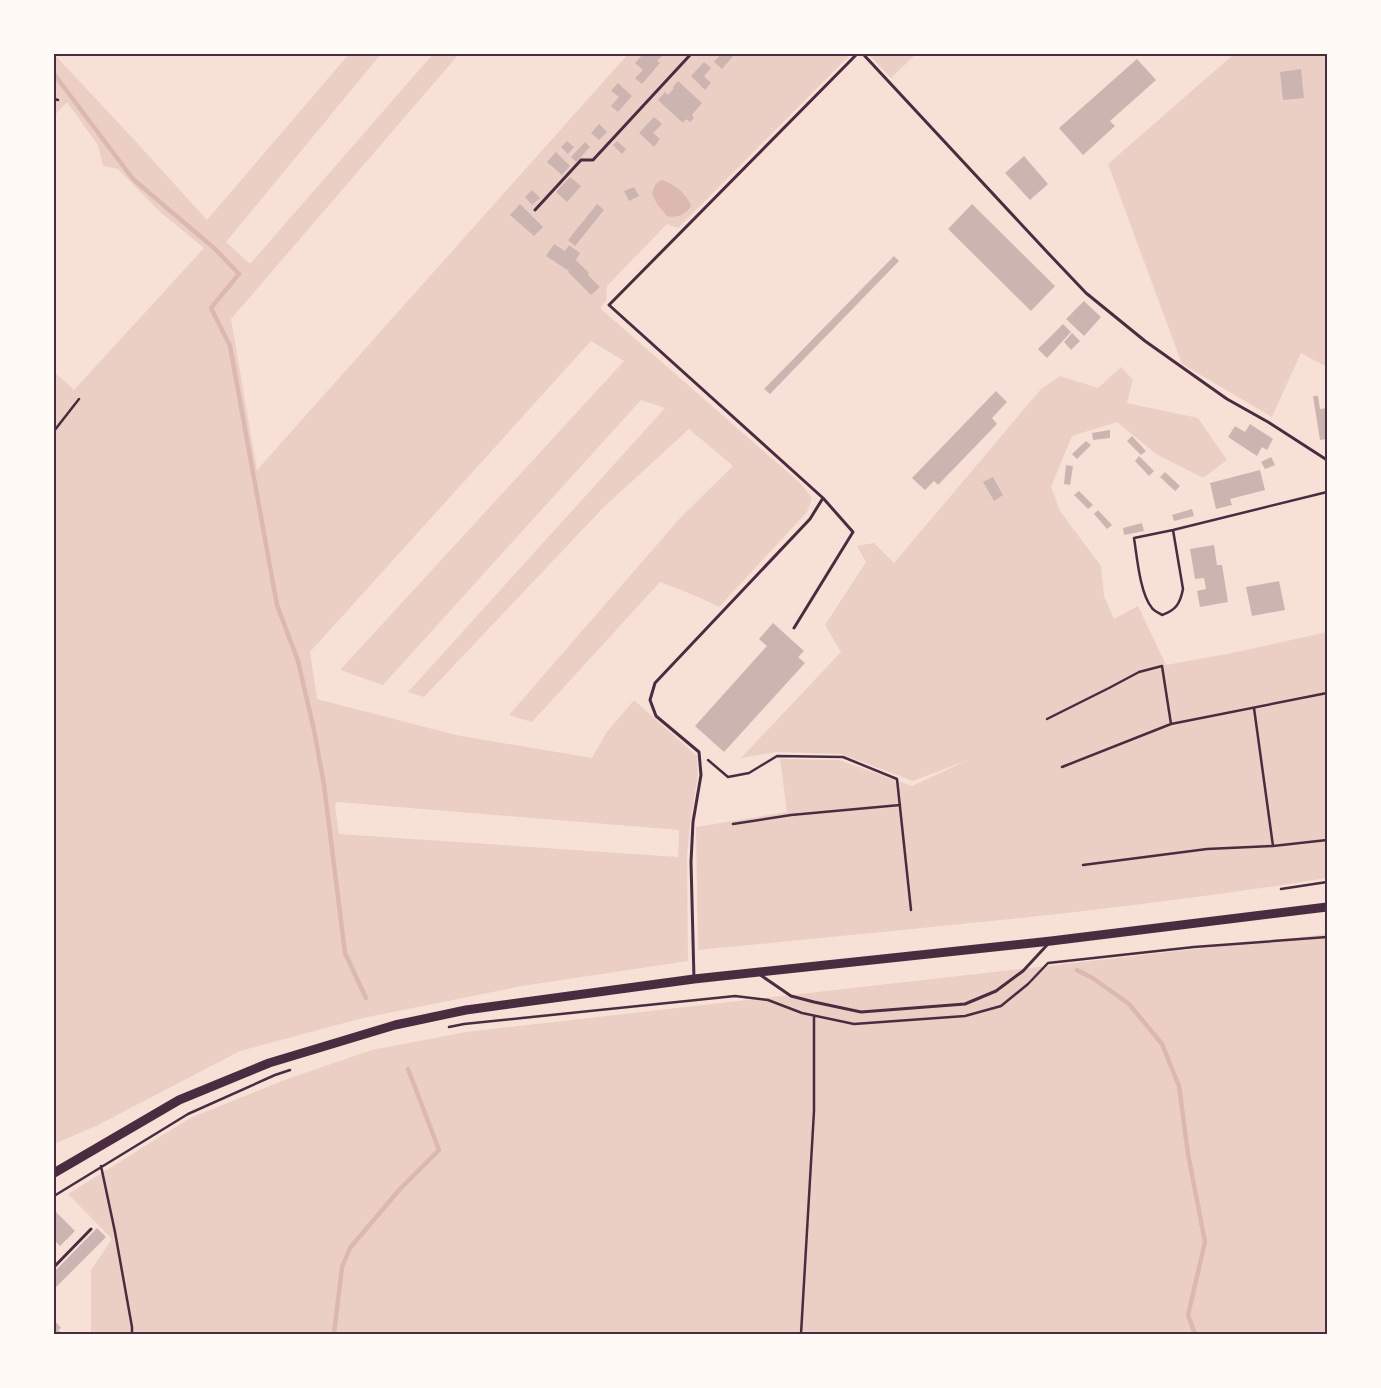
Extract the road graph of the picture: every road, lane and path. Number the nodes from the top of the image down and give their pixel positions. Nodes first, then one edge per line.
1 (691, 54) edge
2 (857, 54) edge
3 (863, 54) edge
4 (54, 99) edge
5 (58, 100) dead end
6 (535, 210) dead end
7 (79, 399) dead end
8 (54, 431) edge
9 (1327, 460) edge
10 (1327, 492) edge
11 (823, 498) junction
12 (1173, 530) junction
13 (794, 628) dead end
14 (1327, 693) edge
15 (1254, 708) junction
16 (1047, 718) dead end
17 (1171, 724) junction
18 (700, 752) junction
19 (1062, 768) dead end
20 (900, 806) junction
21 (733, 824) dead end
22 (1327, 840) edge
23 (1273, 846) junction
24 (1083, 865) dead end
25 (1327, 882) edge
26 (1281, 889) dead end
27 (1327, 906) edge
28 (911, 910) dead end
29 (1327, 937) edge
30 (1051, 941) junction
31 (756, 973) junction
32 (694, 979) junction
33 (814, 1016) junction
34 (445, 1028) dead end
35 (292, 1070) dead end
36 (101, 1166) junction
37 (54, 1173) edge
38 (54, 1196) edge
39 (91, 1229) dead end
40 (54, 1267) edge
41 (132, 1334) edge
42 (801, 1334) edge

1 - 6 lane
2 - 11 lane
3 - 9 lane
4 - 5 path
7 - 8 path
10 - 12 path
11 - 13 lane
11 - 18 lane
12 - 12 path
14 - 15 path
15 - 17 path
15 - 23 path
16 - 17 path
17 - 19 path
18 - 20 path
18 - 32 lane
20 - 21 path
20 - 28 path
22 - 23 path
23 - 24 path
25 - 26 path
27 - 30 main road
29 - 33 path
30 - 31 main road
30 - 31 lane
31 - 32 main road
32 - 37 main road
33 - 34 path
33 - 42 path
35 - 36 path
36 - 38 path
36 - 41 path
39 - 40 lane

